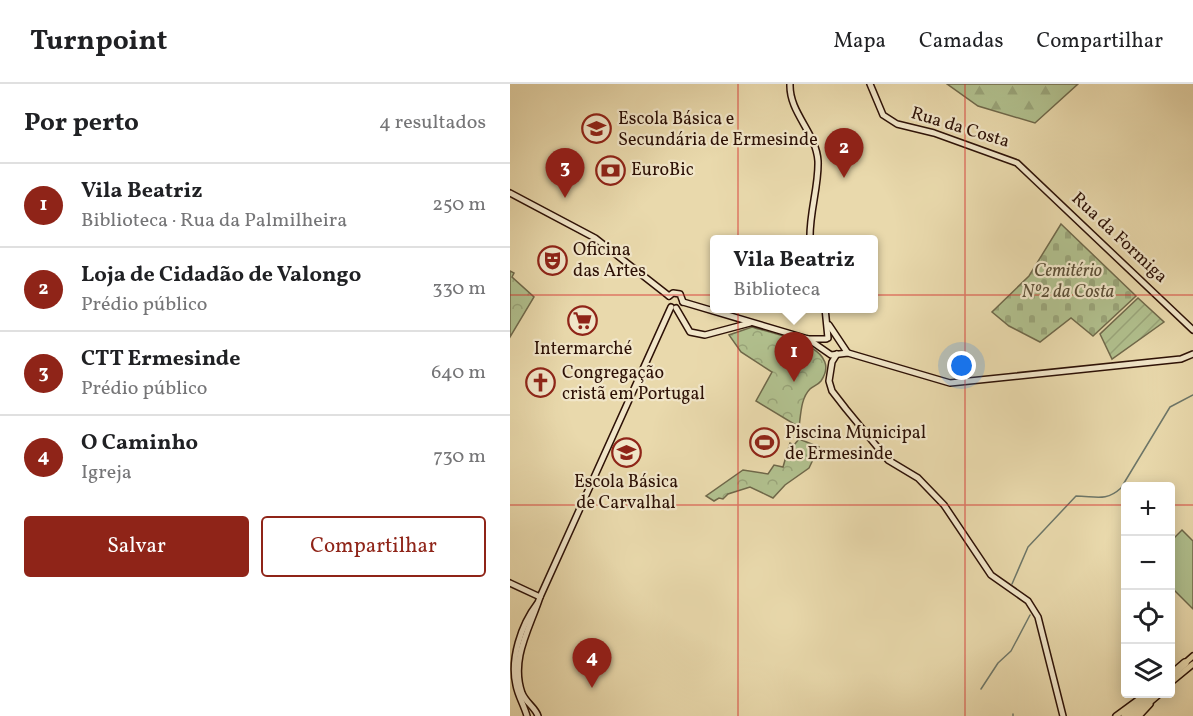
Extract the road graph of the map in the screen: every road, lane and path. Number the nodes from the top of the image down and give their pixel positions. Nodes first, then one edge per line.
1 (790, 84) edge
2 (870, 84) edge
3 (1025, 170) joint
4 (510, 193) edge
5 (810, 235) edge
6 (669, 296) junction
7 (683, 302) junction
8 (674, 307) junction
9 (710, 310) edge
10 (719, 313) edge
11 (826, 313) edge
12 (752, 323) junction
13 (829, 325) junction
14 (1193, 330) edge
15 (838, 338) junction
16 (808, 339) junction
17 (827, 339) junction
18 (825, 351) junction
19 (840, 351) junction
20 (1193, 354) edge
21 (1181, 359) junction
22 (1193, 361) edge
23 (831, 366) junction
24 (510, 584) edge
25 (539, 600) junction
26 (1193, 656) edge
27 (1189, 664) edge
28 (1175, 672) edge
29 (1175, 678) edge
30 (1139, 698) edge
31 (1145, 698) edge
32 (1153, 698) edge
33 (1155, 698) edge
34 (536, 713) edge
35 (527, 716) edge
36 (1063, 716) edge
37 (1116, 716) edge
38 (1125, 716) edge
39 (1132, 716) edge
40 (1139, 716) edge

1 - 5 main road
2 - 3 main road, Rua da Costa
3 - 14 main road, Rua da Formiga
4 - 6 main road
6 - 7 main road
6 - 8 main road
7 - 8 main road
7 - 9 main road
8 - 12 main road
8 - 25 main road
10 - 12 main road
11 - 13 main road
12 - 16 main road
13 - 15 main road
13 - 17 main road
15 - 17 main road
15 - 19 main road
16 - 17 main road
16 - 18 main road
17 - 18 main road
18 - 19 main road
18 - 23 main road
19 - 21 main road
19 - 23 main road
20 - 21 main road
21 - 22 main road
23 - 36 main road
24 - 25 main road
25 - 34 main road
25 - 35 main road
26 - 27 main road
27 - 28 highway
27 - 29 main road
30 - 37 main road
31 - 38 highway
32 - 39 highway
33 - 40 main road
34 - 35 main road

